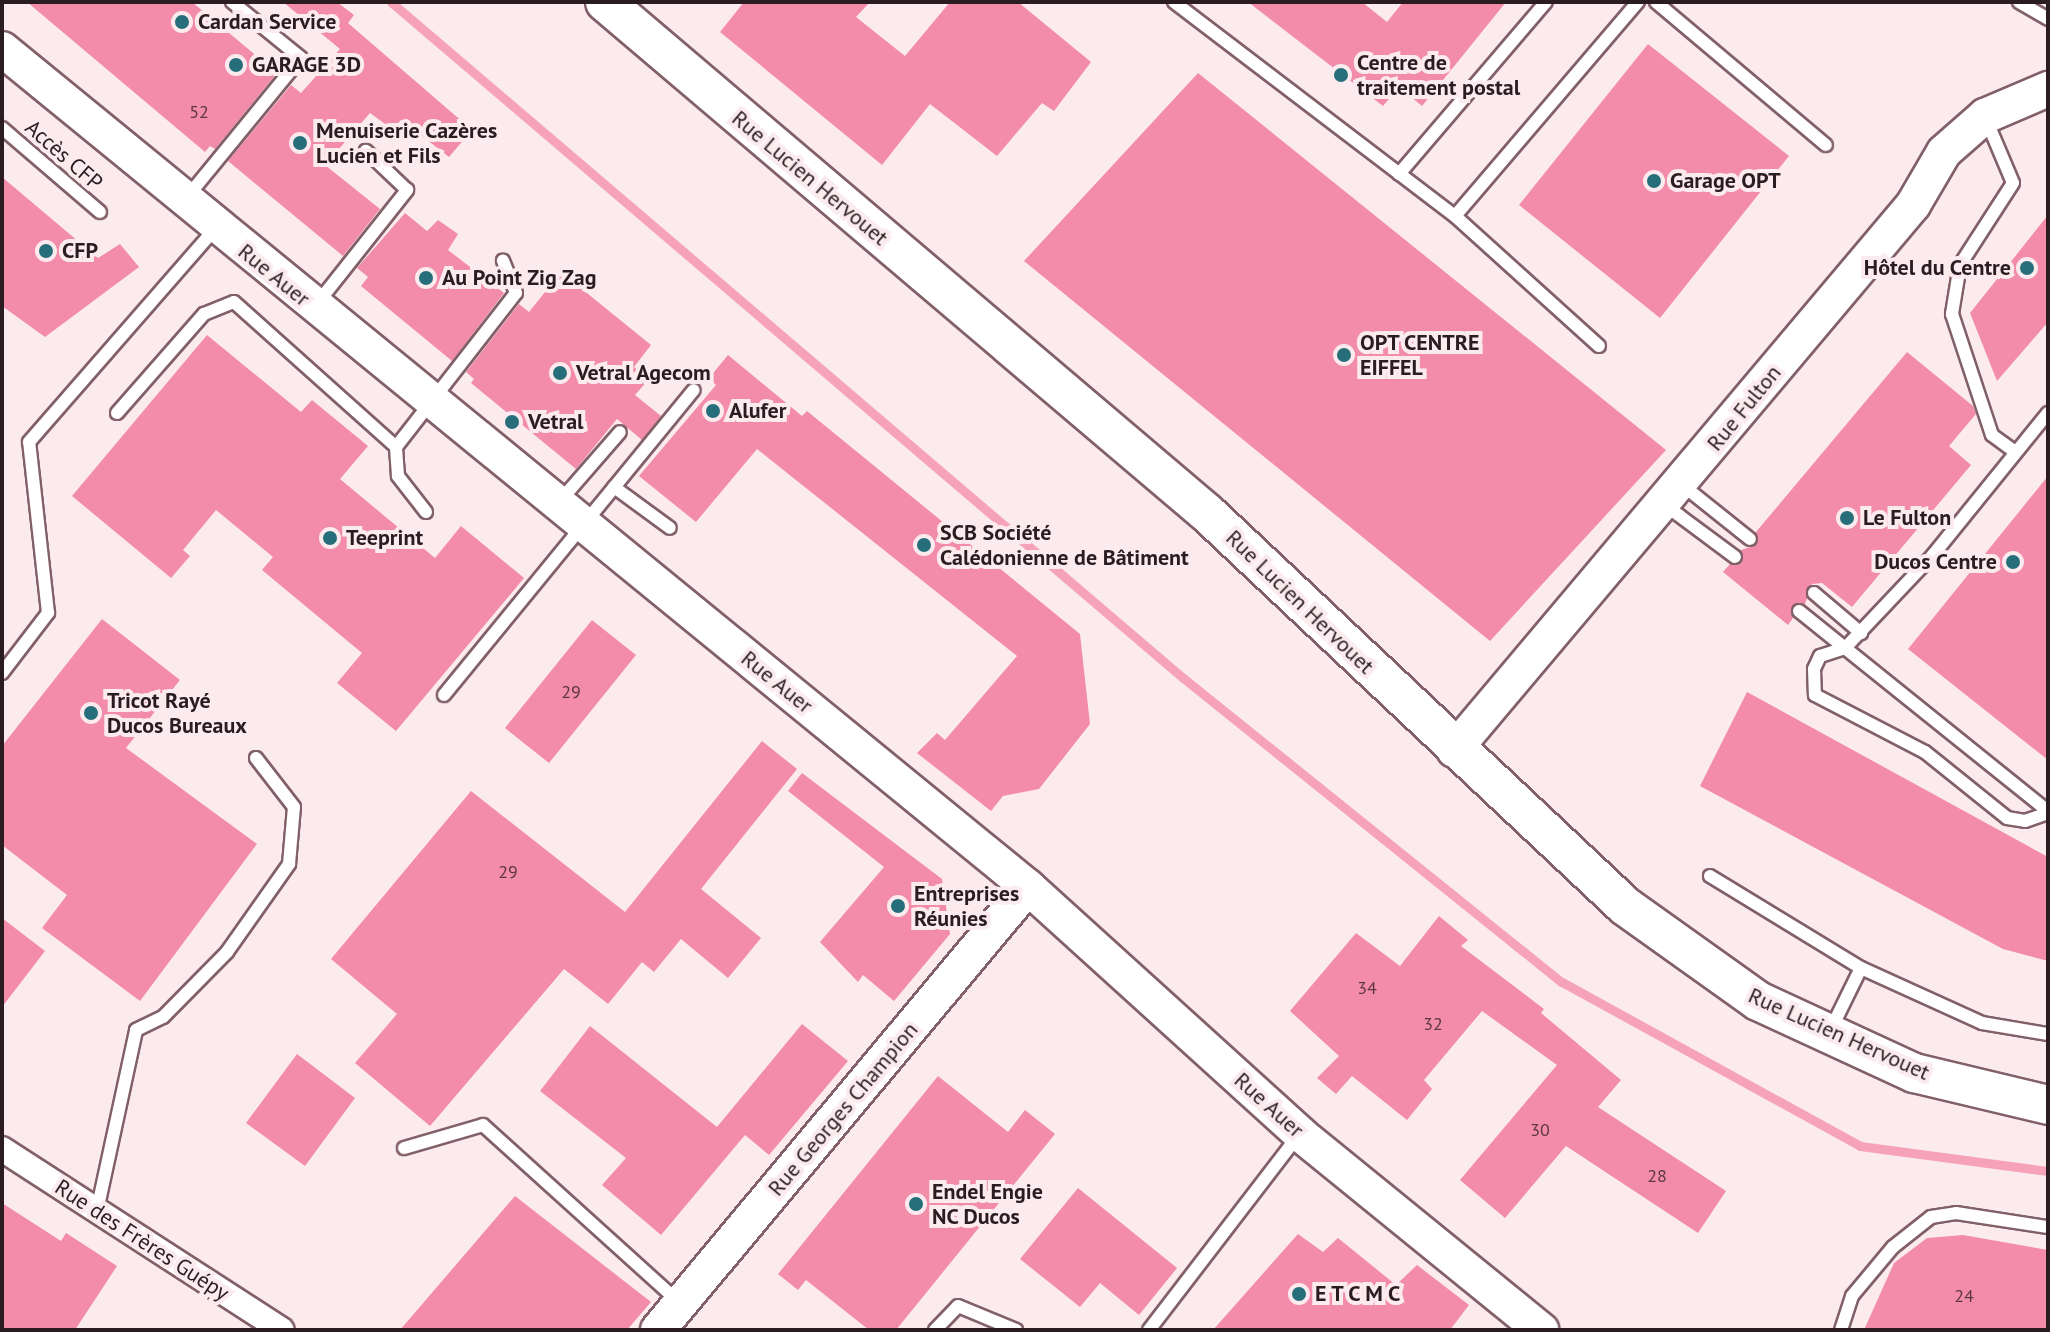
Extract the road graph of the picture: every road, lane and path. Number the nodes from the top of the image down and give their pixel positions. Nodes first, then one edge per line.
1 (232, 2) edge
2 (605, 2) edge
3 (1174, 2) edge
4 (1546, 2) edge
5 (1638, 2) edge
6 (1656, 2) edge
7 (2019, 2) edge
8 (2048, 19) edge
9 (2, 49) edge
10 (2046, 93) edge
11 (1985, 116) junction
12 (2, 128) edge
13 (1826, 145) dead end
14 (366, 151) dead end
15 (1399, 174) junction
16 (186, 198) junction
17 (100, 212) dead end
18 (1455, 216) junction
19 (216, 228) junction
20 (503, 260) dead end
21 (314, 307) junction
22 (1599, 346) dead end
23 (694, 390) dead end
24 (429, 398) junction
25 (117, 413) dead end
26 (2048, 413) edge
27 (620, 432) dead end
28 (396, 447) junction
29 (2015, 452) junction
30 (614, 487) junction
31 (1673, 494) junction
32 (426, 512) dead end
33 (571, 514) junction
34 (670, 528) dead end
35 (1750, 539) dead end
36 (1735, 557) dead end
37 (1814, 593) dead end
38 (1799, 611) dead end
39 (1861, 633) junction
40 (1845, 648) junction
41 (2, 673) edge
42 (444, 695) dead end
43 (1454, 750) junction
44 (256, 758) dead end
45 (2048, 812) edge
46 (1710, 876) dead end
47 (1028, 887) junction
48 (1861, 968) junction
49 (1829, 1033) junction
50 (2048, 1034) edge
51 (2048, 1105) edge
52 (1300, 1134) junction
53 (404, 1148) dead end
54 (2, 1149) edge
55 (97, 1211) junction
56 (2048, 1227) edge
57 (680, 1303) junction
58 (282, 1330) edge
59 (658, 1330) edge
60 (935, 1330) edge
61 (1016, 1330) edge
62 (1149, 1330) edge
63 (1541, 1330) edge
64 (1841, 1330) edge

1 - 16 lane
2 - 43 main road, Rue Lucien Hervouet
3 - 15 lane
4 - 15 lane
5 - 18 lane
6 - 13 lane
7 - 8 lane
9 - 16 street, Rue Auer
10 - 11 street, Rue Fulton
11 - 29 lane
11 - 31 street, Rue Fulton
12 - 17 lane, Accès CFP
14 - 21 lane
15 - 18 lane
16 - 19 street, Rue Auer
18 - 22 lane
19 - 21 street, Rue Auer
19 - 41 lane
20 - 24 lane
21 - 24 street, Rue Auer
23 - 30 lane
24 - 28 lane
24 - 33 street, Rue Auer
25 - 28 lane
26 - 29 lane
27 - 33 lane
28 - 32 lane
29 - 39 lane
30 - 33 lane
30 - 34 lane
31 - 35 lane
31 - 36 lane
31 - 43 street, Rue Fulton
33 - 42 lane
33 - 47 street, Rue Auer
37 - 39 lane
38 - 40 lane
39 - 40 lane
40 - 45 lane
40 - 45 lane
43 - 49 main road, Rue Lucien Hervouet
44 - 55 lane
46 - 48 lane
47 - 52 street, Rue Auer
47 - 57 street, Rue Georges Champion
48 - 49 lane
48 - 50 lane
49 - 51 main road, Rue Lucien Hervouet
52 - 62 lane
52 - 63 street, Rue Auer
53 - 57 lane
54 - 55 street, Rue des Frères Guépy
55 - 58 street, Rue des Frères Guépy
56 - 64 lane
57 - 59 street, Rue Georges Champion
60 - 61 lane

